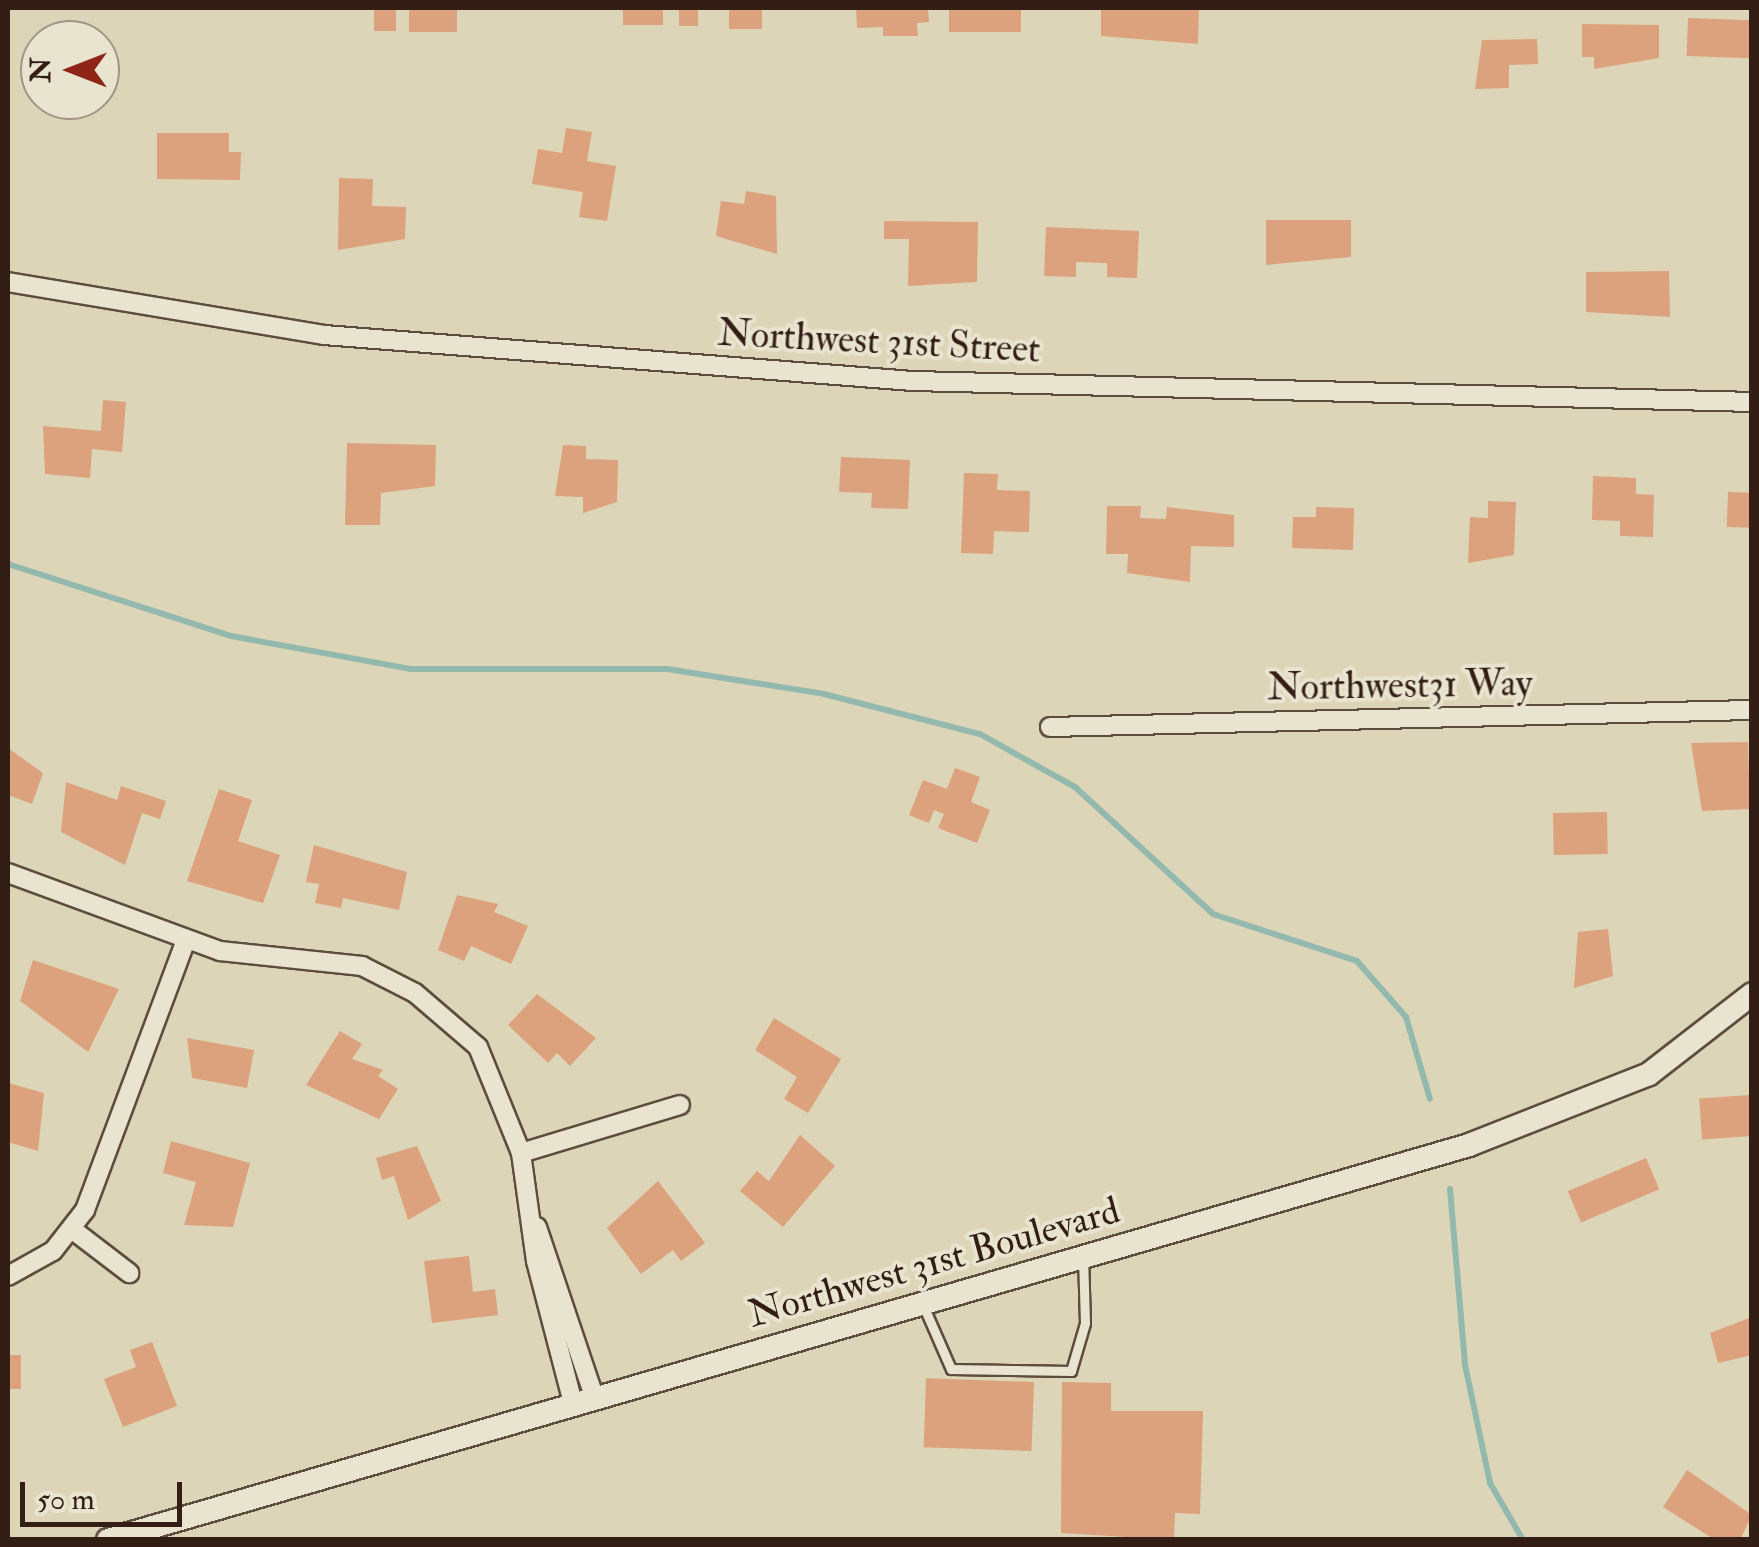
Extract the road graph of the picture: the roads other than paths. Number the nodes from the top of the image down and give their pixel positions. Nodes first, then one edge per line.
1 (8, 282) edge
2 (1752, 402) edge
3 (1752, 710) edge
4 (1050, 727) dead end
5 (8, 873) edge
6 (186, 940) junction
7 (1752, 994) edge
8 (680, 1105) dead end
9 (521, 1153) junction
10 (73, 1230) junction
11 (1082, 1256) junction
12 (128, 1273) dead end
13 (8, 1276) edge
14 (922, 1302) junction
15 (584, 1399) junction
16 (108, 1540) edge

1 - 2 street, Northwest 31st Street
3 - 4 street, Northwest31 Way
5 - 6 street
6 - 9 street
6 - 10 street
7 - 11 street, Northwest 31st Boulevard
8 - 9 street
9 - 15 street
10 - 12 street
10 - 13 street
11 - 14 street, Northwest 31st Boulevard
11 - 14 lane
14 - 15 street, Northwest 31st Boulevard
15 - 16 street, Northwest 31st Boulevard

